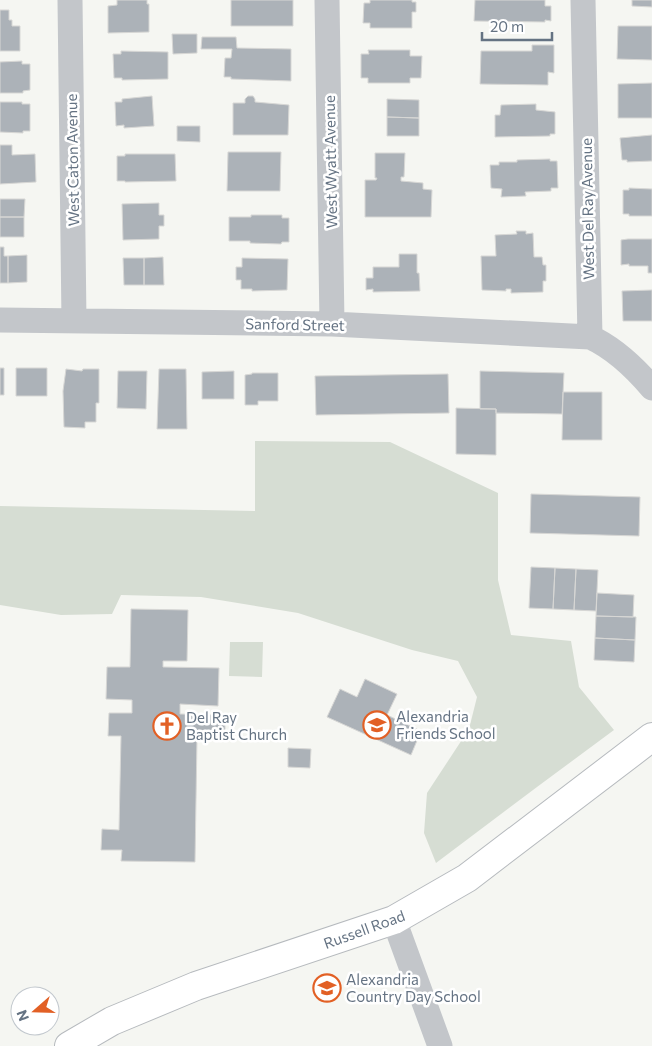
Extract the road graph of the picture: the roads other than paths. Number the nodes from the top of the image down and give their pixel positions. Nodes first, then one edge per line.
1 (70, 0) edge
2 (327, 0) edge
3 (584, 0) edge
4 (0, 320) edge
5 (74, 321) junction
6 (332, 324) junction
7 (590, 337) junction
8 (652, 388) edge
9 (652, 737) edge
10 (394, 920) junction
11 (69, 1046) edge
12 (440, 1046) edge

1 - 5 street, West Caton Avenue
2 - 6 street, West Wyatt Avenue
3 - 7 street, West Del Ray Avenue
4 - 5 street, Sanford Street
5 - 6 street, Sanford Street
6 - 7 street, Sanford Street
7 - 8 street
9 - 10 street, Russell Road
10 - 11 street, Russell Road
10 - 12 street

